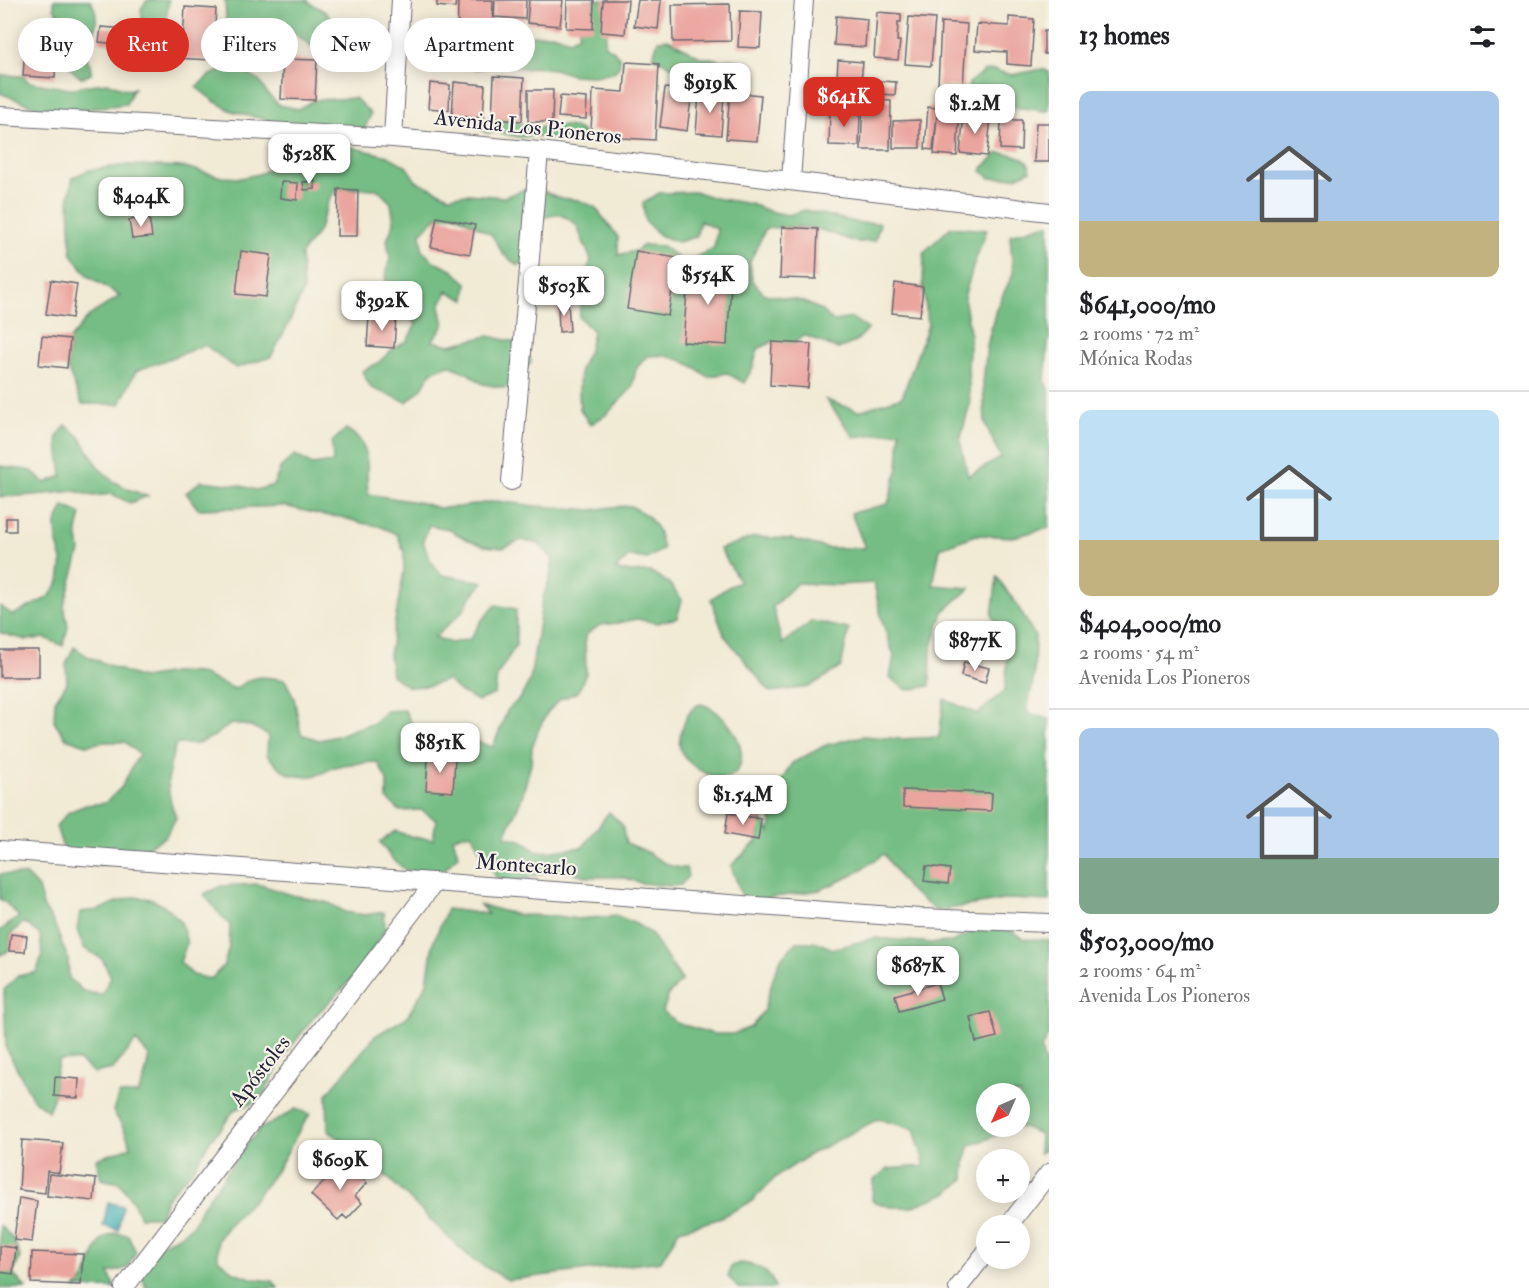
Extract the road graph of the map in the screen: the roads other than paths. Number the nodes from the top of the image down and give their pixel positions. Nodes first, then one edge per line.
1 (401, 0) edge
2 (804, 0) edge
3 (0, 117) edge
4 (393, 138) junction
5 (539, 151) junction
6 (791, 180) junction
7 (1049, 212) edge
8 (511, 481) dead end
9 (0, 850) edge
10 (435, 882) junction
11 (1049, 923) edge
12 (1049, 1173) edge
13 (1017, 1215) edge
14 (976, 1265) edge
15 (124, 1288) edge
16 (958, 1288) edge

1 - 4 street
2 - 6 street
3 - 4 street, Avenida Los Pioneros
4 - 5 street, Avenida Los Pioneros
5 - 6 street, Avenida Los Pioneros
5 - 8 street
6 - 7 street, Avenida Los Pioneros
9 - 10 street, Montecarlo
10 - 11 street, Montecarlo
10 - 15 street, Apóstoles
12 - 13 street
14 - 16 street

